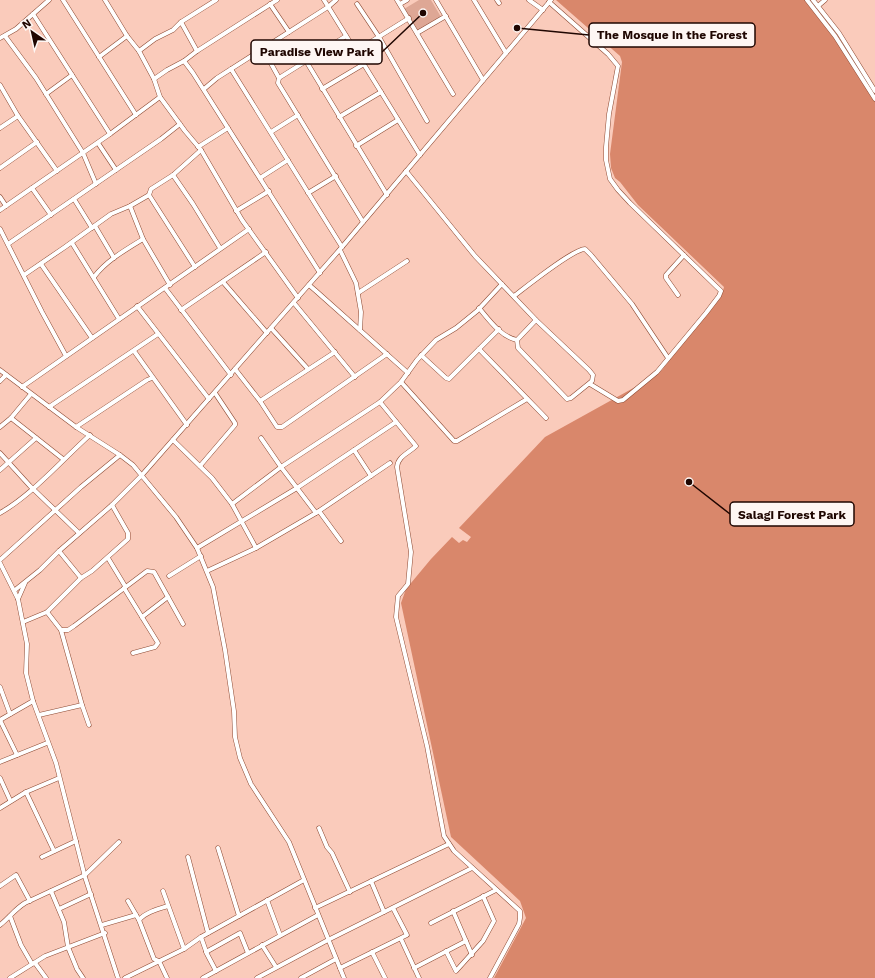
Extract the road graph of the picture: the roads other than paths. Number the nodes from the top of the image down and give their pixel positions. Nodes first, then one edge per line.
1 (49, 0) edge
2 (63, 0) edge
3 (107, 0) edge
4 (216, 0) edge
5 (277, 0) edge
6 (324, 0) edge
7 (336, 0) edge
8 (407, 0) edge
9 (436, 0) edge
10 (474, 0) edge
11 (529, 0) edge
12 (807, 0) edge
13 (813, 0) edge
14 (825, 0) edge
15 (550, 1) edge
16 (210, 2) edge
17 (399, 2) edge
18 (270, 4) junction
19 (357, 4) dead end
20 (818, 6) junction
21 (328, 7) junction
22 (543, 10) junction
23 (33, 14) junction
24 (446, 16) junction
25 (408, 18) junction
26 (182, 22) junction
27 (289, 32) junction
28 (417, 33) junction
29 (5, 36) junction
30 (127, 36) junction
31 (346, 36) junction
32 (379, 37) junction
33 (0, 38) edge
34 (262, 49) junction
35 (139, 51) junction
36 (196, 51) junction
37 (356, 51) junction
38 (506, 53) junction
39 (99, 57) junction
40 (184, 61) junction
41 (306, 61) junction
42 (364, 64) junction
43 (231, 69) junction
44 (72, 75) junction
45 (279, 78) junction
46 (154, 79) junction
47 (482, 80) junction
48 (0, 86) edge
49 (204, 89) junction
50 (322, 89) junction
51 (875, 91) edge
52 (381, 92) junction
53 (46, 94) junction
54 (452, 94) dead end
55 (160, 97) junction
56 (875, 99) edge
57 (136, 115) junction
58 (298, 115) junction
59 (18, 116) junction
60 (339, 118) junction
61 (398, 120) junction
62 (427, 121) dead end
63 (180, 124) junction
64 (0, 128) edge
65 (228, 128) junction
66 (271, 132) junction
67 (110, 134) junction
68 (37, 142) junction
69 (98, 143) junction
70 (356, 146) junction
71 (200, 149) junction
72 (84, 153) junction
73 (420, 155) junction
74 (288, 160) junction
75 (0, 168) edge
76 (116, 170) junction
77 (57, 171) junction
78 (406, 171) junction
79 (173, 175) junction
80 (336, 176) junction
81 (260, 178) junction
82 (96, 184) junction
83 (32, 188) junction
84 (269, 191) junction
85 (308, 193) junction
86 (149, 195) junction
87 (387, 195) junction
88 (0, 197) edge
89 (74, 199) junction
90 (6, 206) junction
91 (130, 206) junction
92 (0, 210) edge
93 (236, 211) junction
94 (51, 215) junction
95 (364, 222) junction
96 (94, 227) junction
97 (0, 229) edge
98 (249, 229) junction
99 (143, 239) junction
100 (72, 243) junction
101 (8, 244) junction
102 (220, 248) junction
103 (341, 249) junction
104 (266, 252) junction
105 (684, 254) junction
106 (114, 258) junction
107 (407, 261) dead end
108 (41, 264) junction
109 (195, 266) junction
110 (320, 273) junction
111 (24, 275) junction
112 (94, 278) junction
113 (223, 282) junction
114 (502, 284) junction
115 (170, 285) junction
116 (309, 285) junction
117 (165, 288) junction
118 (358, 293) junction
119 (678, 295) dead end
120 (514, 296) junction
121 (298, 298) junction
122 (294, 303) junction
123 (137, 306) junction
124 (479, 308) junction
125 (182, 310) junction
126 (119, 319) junction
127 (536, 320) junction
128 (271, 328) junction
129 (498, 329) junction
130 (360, 330) junction
131 (267, 333) junction
132 (158, 334) junction
133 (92, 338) junction
134 (517, 340) junction
135 (479, 349) junction
136 (134, 351) junction
137 (335, 352) junction
138 (387, 354) junction
139 (421, 355) junction
140 (66, 356) junction
141 (668, 358) junction
142 (235, 369) junction
143 (308, 369) junction
144 (0, 370) edge
145 (408, 373) junction
146 (231, 374) junction
147 (6, 375) junction
148 (355, 377) junction
149 (152, 378) junction
150 (0, 381) edge
151 (402, 382) junction
152 (590, 384) junction
153 (22, 387) junction
154 (215, 393) junction
155 (31, 394) junction
156 (209, 399) junction
157 (527, 399) junction
158 (260, 402) junction
159 (380, 402) junction
160 (49, 407) junction
161 (11, 418) junction
162 (546, 418) dead end
163 (396, 422) junction
164 (187, 425) junction
165 (0, 427) edge
166 (76, 427) junction
167 (90, 435) junction
168 (36, 438) junction
169 (261, 438) dead end
170 (173, 440) junction
171 (354, 450) junction
172 (0, 453) edge
173 (120, 455) junction
174 (63, 460) junction
175 (9, 462) junction
176 (390, 463) dead end
177 (200, 466) junction
178 (281, 467) junction
179 (0, 470) edge
180 (142, 475) junction
181 (371, 476) junction
182 (297, 488) junction
183 (32, 489) junction
184 (232, 504) junction
185 (112, 505) junction
186 (55, 511) junction
187 (317, 512) junction
188 (0, 513) edge
189 (241, 522) junction
190 (79, 534) junction
191 (341, 541) dead end
192 (197, 548) junction
193 (256, 548) junction
194 (59, 551) junction
195 (201, 556) junction
196 (108, 558) junction
197 (0, 560) edge
198 (0, 563) edge
199 (207, 571) junction
200 (169, 576) dead end
201 (81, 578) junction
202 (26, 581) junction
203 (124, 587) junction
204 (15, 590) junction
205 (168, 597) junction
206 (18, 599) junction
207 (47, 612) junction
208 (142, 617) junction
209 (23, 622) junction
210 (182, 624) dead end
211 (61, 630) junction
212 (133, 653) dead end
213 (0, 687) edge
214 (33, 701) junction
215 (82, 705) junction
216 (10, 714) junction
217 (39, 715) junction
218 (0, 720) edge
219 (89, 725) dead end
220 (47, 743) junction
221 (17, 754) junction
222 (0, 762) edge
223 (0, 778) edge
224 (59, 778) junction
225 (26, 792) junction
226 (10, 800) junction
227 (0, 808) edge
228 (319, 828) dead end
229 (76, 841) junction
230 (119, 842) dead end
231 (449, 844) junction
232 (218, 848) dead end
233 (54, 851) junction
234 (42, 857) dead end
235 (188, 857) dead end
236 (472, 868) junction
237 (85, 875) junction
238 (304, 880) junction
239 (371, 881) junction
240 (0, 886) edge
241 (496, 890) junction
242 (51, 891) junction
243 (163, 891) dead end
244 (350, 892) junction
245 (91, 894) junction
246 (483, 896) junction
247 (128, 900) dead end
248 (267, 900) junction
249 (30, 901) junction
250 (168, 906) junction
251 (315, 908) junction
252 (393, 908) junction
253 (59, 909) junction
254 (384, 912) junction
255 (453, 912) junction
256 (136, 915) junction
257 (318, 915) junction
258 (10, 916) junction
259 (239, 916) junction
260 (139, 920) junction
261 (431, 923) dead end
262 (0, 925) edge
263 (102, 925) junction
264 (105, 933) junction
265 (208, 933) junction
266 (280, 935) junction
267 (201, 937) junction
268 (401, 939) junction
269 (328, 940) junction
270 (466, 941) junction
271 (262, 945) junction
272 (68, 947) junction
273 (184, 949) junction
274 (446, 951) junction
275 (206, 952) junction
276 (372, 952) junction
277 (248, 953) junction
278 (472, 955) junction
279 (336, 959) junction
280 (159, 961) junction
281 (34, 963) junction
282 (276, 968) junction
283 (340, 968) junction
284 (414, 968) junction
285 (216, 971) junction
286 (136, 973) junction
287 (264, 976) edge
288 (10, 978) edge
289 (46, 978) edge
290 (83, 978) edge
291 (118, 978) edge
292 (125, 978) edge
293 (139, 978) edge
294 (167, 978) edge
295 (203, 978) edge
296 (257, 978) edge
297 (301, 978) edge
298 (344, 978) edge
299 (385, 978) edge
300 (419, 978) edge
301 (490, 978) edge

1 - 23 street
2 - 39 street
3 - 30 street
4 - 16 street
5 - 18 street
6 - 21 street
7 - 21 street
8 - 17 street
9 - 24 street
10 - 38 street
11 - 22 street
12 - 56 street
13 - 20 street
14 - 20 street
15 - 22 street
15 - 105 street
16 - 26 street
17 - 25 street
18 - 27 street
18 - 36 street
19 - 32 street
20 - 51 street
21 - 27 street
21 - 31 street
22 - 38 street
23 - 29 street
23 - 44 street
24 - 28 street
24 - 47 street
25 - 28 street
25 - 32 street
26 - 35 street
26 - 36 street
27 - 34 street
28 - 54 street
29 - 33 street
29 - 53 street
30 - 35 street
30 - 39 street
31 - 37 street
31 - 41 street
32 - 37 street
32 - 62 street
34 - 43 street
34 - 45 street
35 - 46 street
36 - 40 street
37 - 42 street
38 - 47 street
39 - 57 street
40 - 46 street
40 - 49 street
41 - 45 street
41 - 50 street
42 - 50 street
42 - 52 street
43 - 49 street
43 - 66 street
44 - 53 street
44 - 67 street
45 - 58 street
46 - 55 street
47 - 73 street
48 - 59 street
49 - 65 street
50 - 60 street
52 - 60 street
52 - 61 street
53 - 72 street
55 - 57 street
55 - 63 street
57 - 67 street
58 - 66 street
58 - 80 street
59 - 64 street
59 - 68 street
60 - 70 street
61 - 70 street
61 - 73 street
63 - 71 street
63 - 76 street
65 - 71 street
65 - 81 street
66 - 74 street
67 - 69 street
68 - 75 street
68 - 77 street
69 - 72 street
69 - 76 street
70 - 87 street
71 - 79 street
71 - 93 street
72 - 77 street
72 - 82 street
73 - 78 street
74 - 81 street
74 - 85 street
76 - 82 street
77 - 83 street
78 - 87 street
78 - 114 street
79 - 86 street
79 - 102 street
80 - 85 street
80 - 95 street
81 - 84 street
82 - 89 street
83 - 90 street
83 - 94 street
84 - 93 street
84 - 110 street
85 - 103 street
86 - 91 street
86 - 109 street
87 - 95 street
88 - 90 street
89 - 94 street
89 - 96 street
90 - 92 street
91 - 96 street
91 - 99 street
93 - 98 street
94 - 101 street
95 - 103 street
96 - 100 street
96 - 106 street
97 - 101 street
98 - 102 street
98 - 104 street
99 - 106 street
99 - 115 street
100 - 108 street
100 - 112 street
101 - 111 street
102 - 109 street
103 - 110 street
103 - 118 street
104 - 113 street
104 - 121 street
105 - 119 street
105 - 141 street
106 - 112 street
107 - 118 street
108 - 111 street
108 - 133 street
109 - 115 street
110 - 116 street
111 - 140 street
112 - 126 street
113 - 125 street
113 - 131 street
114 - 120 street
114 - 124 street
115 - 117 street
116 - 121 street
116 - 130 street
117 - 123 street
117 - 125 street
118 - 130 street
120 - 127 street
120 - 141 street
121 - 122 street
122 - 128 street
122 - 137 street
123 - 126 street
123 - 132 street
124 - 129 street
124 - 139 street
125 - 146 street
126 - 133 street
127 - 134 street
127 - 152 street
128 - 131 street
128 - 143 street
129 - 134 street
129 - 135 street
130 - 138 street
131 - 142 street
132 - 136 street
132 - 156 street
133 - 140 street
134 - 152 street
135 - 139 street
135 - 157 street
136 - 149 street
136 - 160 street
137 - 143 street
137 - 148 street
138 - 145 street
138 - 148 street
139 - 145 street
140 - 153 street
141 - 152 street
142 - 146 street
142 - 158 street
143 - 158 street
144 - 147 street
145 - 151 street
146 - 154 street
147 - 150 street
147 - 153 street
148 - 158 street
149 - 164 street
149 - 166 street
151 - 157 street
151 - 159 street
153 - 155 street
154 - 156 street
154 - 177 street
155 - 160 street
155 - 161 street
156 - 164 street
157 - 162 street
159 - 163 street
159 - 178 street
160 - 166 street
161 - 165 street
161 - 168 street
163 - 171 street
163 - 231 street
164 - 170 street
166 - 167 street
167 - 173 street
167 - 174 street
168 - 174 street
168 - 175 street
169 - 178 street
170 - 177 street
170 - 180 street
171 - 181 street
171 - 182 street
172 - 175 street
173 - 180 street
173 - 186 street
174 - 183 street
175 - 179 street
175 - 183 street
176 - 181 street
177 - 184 street
178 - 182 street
178 - 184 street
180 - 185 street
180 - 192 street
181 - 187 street
182 - 187 street
182 - 189 street
183 - 186 street
183 - 188 street
184 - 189 street
185 - 190 street
185 - 196 street
186 - 190 street
186 - 197 street
187 - 191 street
187 - 193 street
189 - 192 street
189 - 193 street
190 - 194 street
192 - 195 street
193 - 199 street
194 - 201 street
194 - 202 street
195 - 199 street
195 - 200 street
196 - 201 street
196 - 203 street
198 - 204 street
199 - 238 street
201 - 207 street
202 - 204 street
202 - 206 street
203 - 205 street
203 - 208 street
203 - 211 street
204 - 206 street
205 - 208 street
205 - 210 street
206 - 209 street
207 - 209 street
207 - 211 street
208 - 212 street
209 - 214 street
211 - 215 street
213 - 216 street
214 - 216 street
214 - 217 street
215 - 217 street
215 - 219 street
216 - 218 street
217 - 220 street
218 - 221 street
220 - 221 street
220 - 224 street
221 - 222 street
223 - 226 street
224 - 225 street
224 - 229 street
225 - 226 street
225 - 233 street
226 - 227 street
228 - 244 street
229 - 233 street
229 - 237 street
230 - 237 street
231 - 236 street
231 - 239 street
232 - 259 street
233 - 234 street
235 - 265 street
236 - 241 street
236 - 252 street
237 - 242 street
237 - 245 street
238 - 248 street
238 - 251 street
239 - 244 street
239 - 254 street
240 - 249 street
241 - 246 street
241 - 301 street
242 - 249 street
242 - 253 street
243 - 250 street
244 - 251 street
245 - 253 street
245 - 263 street
246 - 255 street
246 - 278 street
247 - 256 street
248 - 259 street
248 - 266 street
249 - 258 street
250 - 260 street
250 - 273 street
251 - 257 street
252 - 254 street
252 - 268 street
253 - 272 street
254 - 269 street
255 - 261 street
255 - 270 street
256 - 260 street
256 - 263 street
257 - 266 street
257 - 269 street
258 - 262 street
258 - 281 street
259 - 265 street
260 - 280 street
263 - 264 street
264 - 272 street
264 - 291 street
265 - 267 street
266 - 271 street
267 - 273 street
267 - 275 street
268 - 276 street
268 - 284 street
269 - 279 street
269 - 282 street
270 - 274 street
270 - 278 street
271 - 277 street
271 - 282 street
272 - 281 street
272 - 290 street
273 - 280 street
274 - 278 street
274 - 284 street
275 - 277 street
275 - 285 street
276 - 283 street
276 - 299 street
277 - 285 street
279 - 283 street
279 - 297 street
280 - 286 street
280 - 294 street
281 - 288 street
281 - 289 street
282 - 287 street
283 - 298 street
284 - 300 street
285 - 295 street
286 - 292 street
286 - 293 street
287 - 296 street

